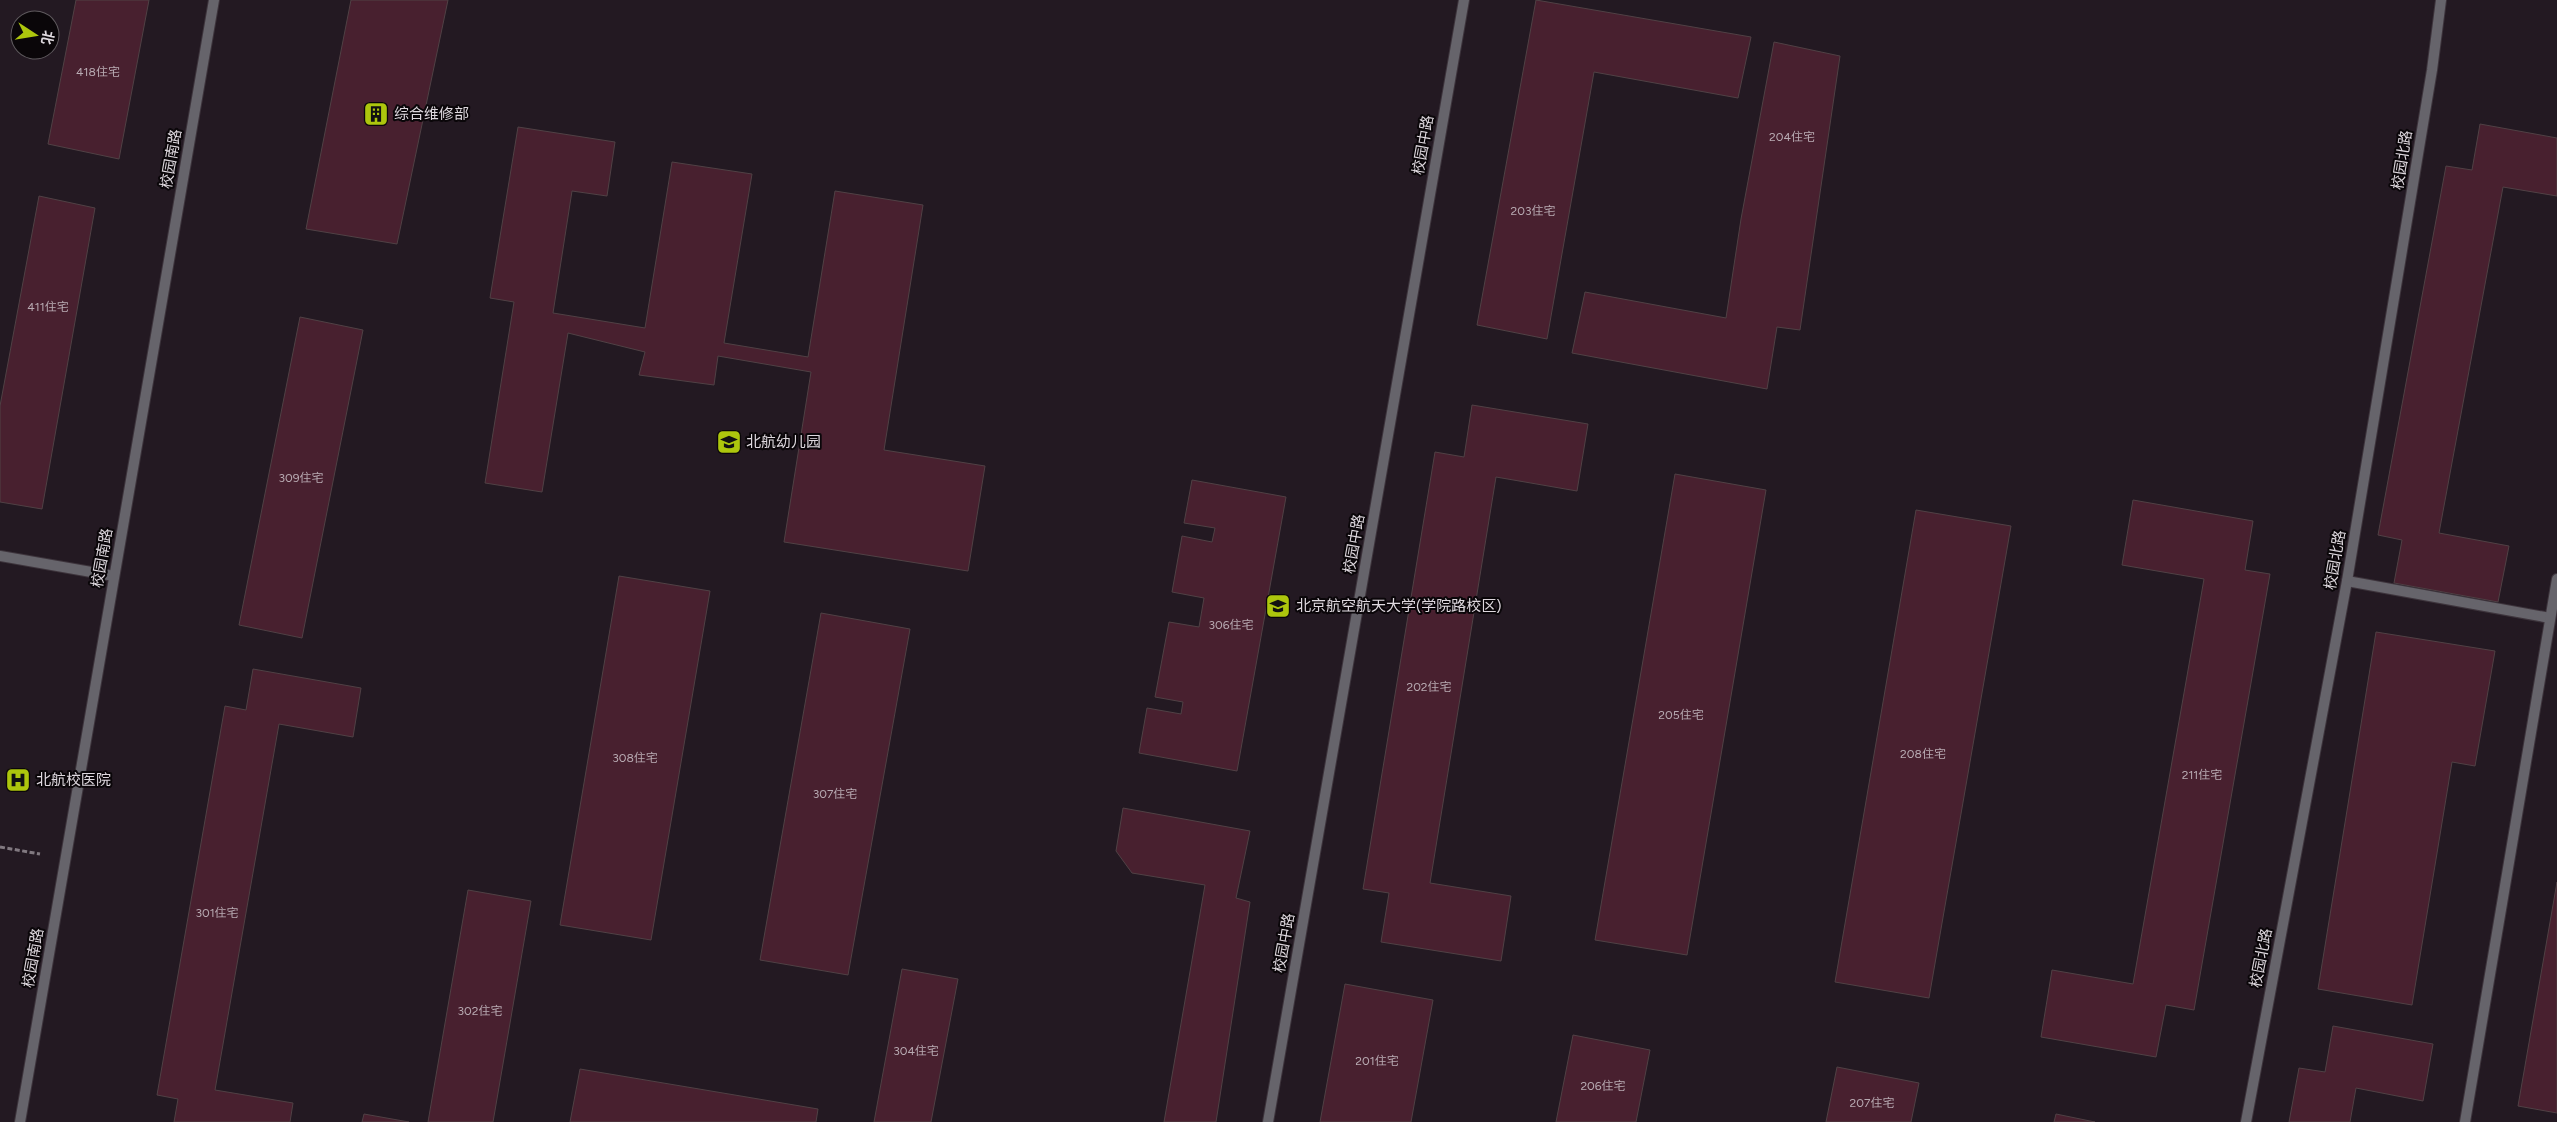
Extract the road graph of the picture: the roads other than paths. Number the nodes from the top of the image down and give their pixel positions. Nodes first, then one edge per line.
1 (214, 0) edge
2 (1464, 0) edge
3 (2440, 0) edge
4 (0, 556) edge
5 (114, 576) junction
6 (2557, 579) edge
7 (2347, 581) junction
8 (2550, 618) junction
9 (20, 1122) edge
10 (1268, 1122) edge
11 (2246, 1122) edge
12 (2465, 1122) edge

1 - 5 street, 校园南路
2 - 10 street, 校园中路
3 - 7 street, 校园北路
4 - 5 street
5 - 9 street, 校园南路
6 - 8 street
7 - 8 street
7 - 11 street, 校园北路
8 - 12 street

